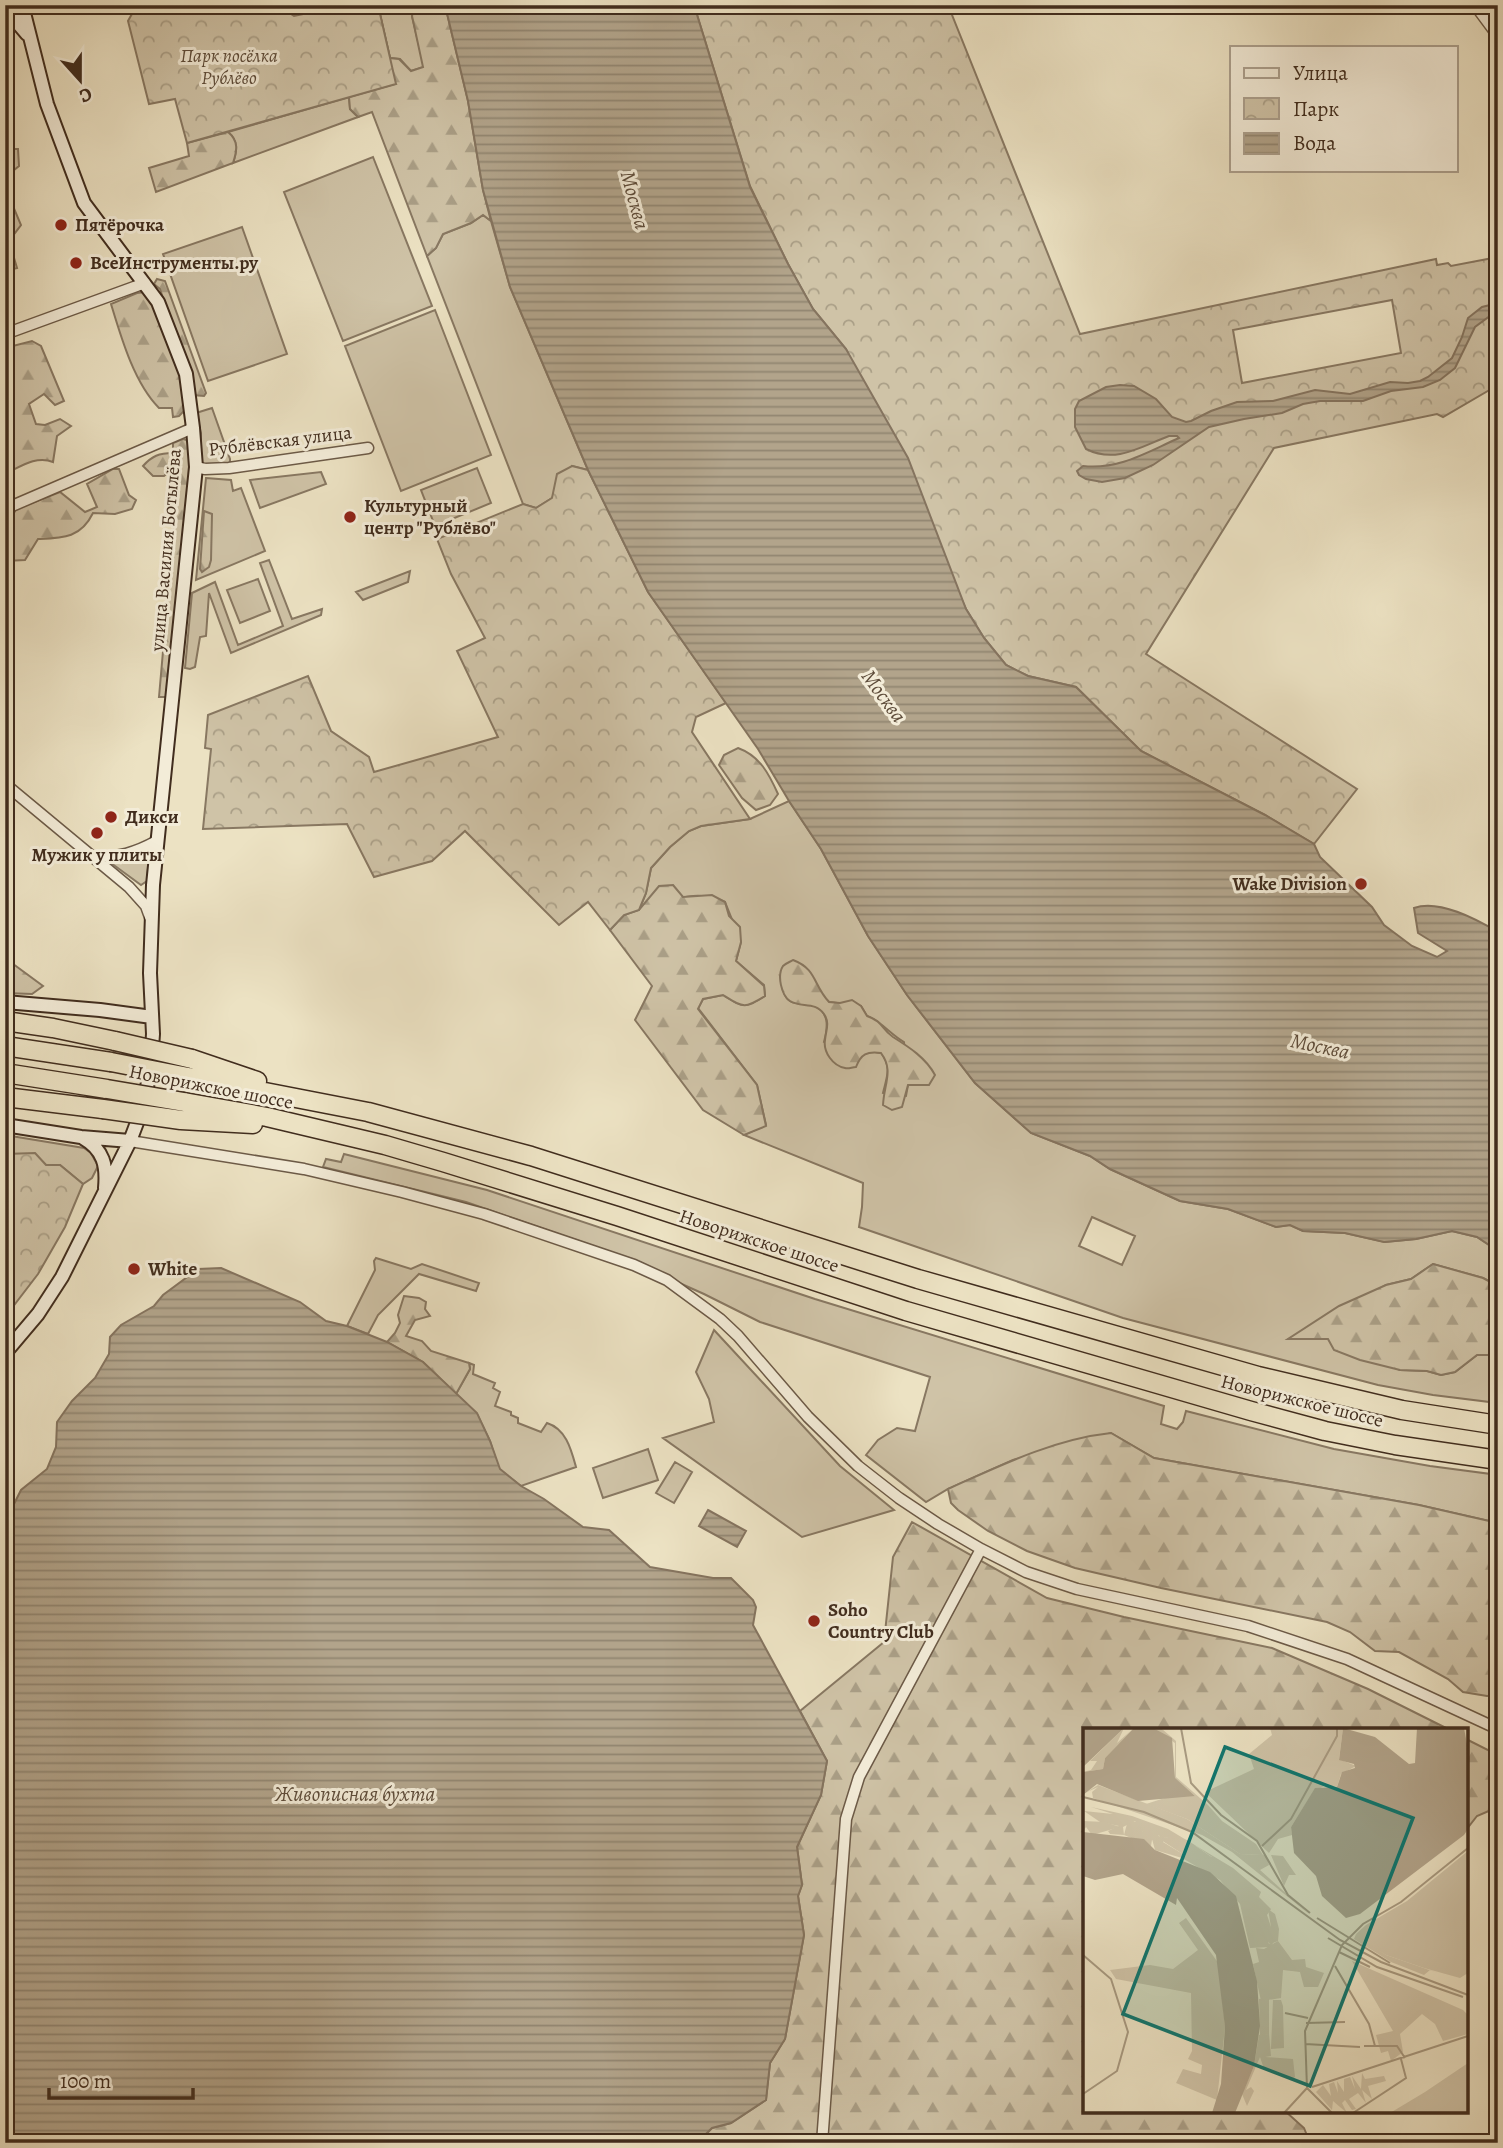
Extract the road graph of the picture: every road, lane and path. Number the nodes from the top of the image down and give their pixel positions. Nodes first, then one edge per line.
1 (22, 5) edge
2 (1475, 5) edge
3 (5, 12) edge
4 (1498, 36) edge
5 (31, 40) junction
6 (145, 283) junction
7 (5, 334) edge
8 (194, 428) junction
9 (368, 448) dead end
10 (196, 467) junction
11 (5, 509) edge
12 (5, 784) edge
13 (157, 841) junction
14 (93, 855) junction
15 (153, 885) junction
16 (129, 887) junction
17 (150, 919) junction
18 (5, 1002) edge
19 (152, 1017) junction
20 (5, 1021) edge
21 (5, 1046) edge
22 (190, 1068) junction
23 (5, 1073) edge
24 (5, 1097) edge
25 (313, 1100) junction
26 (5, 1125) edge
27 (309, 1127) junction
28 (81, 1137) junction
29 (130, 1141) junction
30 (104, 1195) junction
31 (5, 1353) edge
32 (1498, 1425) edge
33 (1498, 1460) edge
34 (982, 1549) junction
35 (1498, 1729) edge
36 (822, 2143) edge

1 - 5 street, улица Василия Ботылёва
2 - 4 street
3 - 5 street, улица Василия Ботылёва
5 - 6 street, улица Василия Ботылёва
6 - 7 street
6 - 8 street, улица Василия Ботылёва
8 - 10 street, улица Василия Ботылёва
8 - 11 street
9 - 10 street, Рублёвская улица
10 - 13 street, улица Василия Ботылёва
12 - 14 street
13 - 14 street
13 - 15 street, улица Василия Ботылёва
14 - 16 street
15 - 16 street
15 - 17 street, улица Василия Ботылёва
16 - 17 street
17 - 19 street, улица Василия Ботылёва
18 - 19 street
19 - 29 street, улица Василия Ботылёва
20 - 22 highway, bridge
21 - 22 highway, Новорижское шоссе, bridge
22 - 25 highway
22 - 25 highway, Новорижское шоссе
23 - 27 highway, Новорижское шоссе, bridge
24 - 27 highway, bridge
25 - 32 highway, Новорижское шоссе
26 - 28 street
27 - 33 highway, Новорижское шоссе
28 - 29 street
28 - 30 street
29 - 30 street, улица Василия Ботылёва
29 - 34 street
30 - 31 street, улица Василия Ботылёва
34 - 35 street
34 - 36 street

